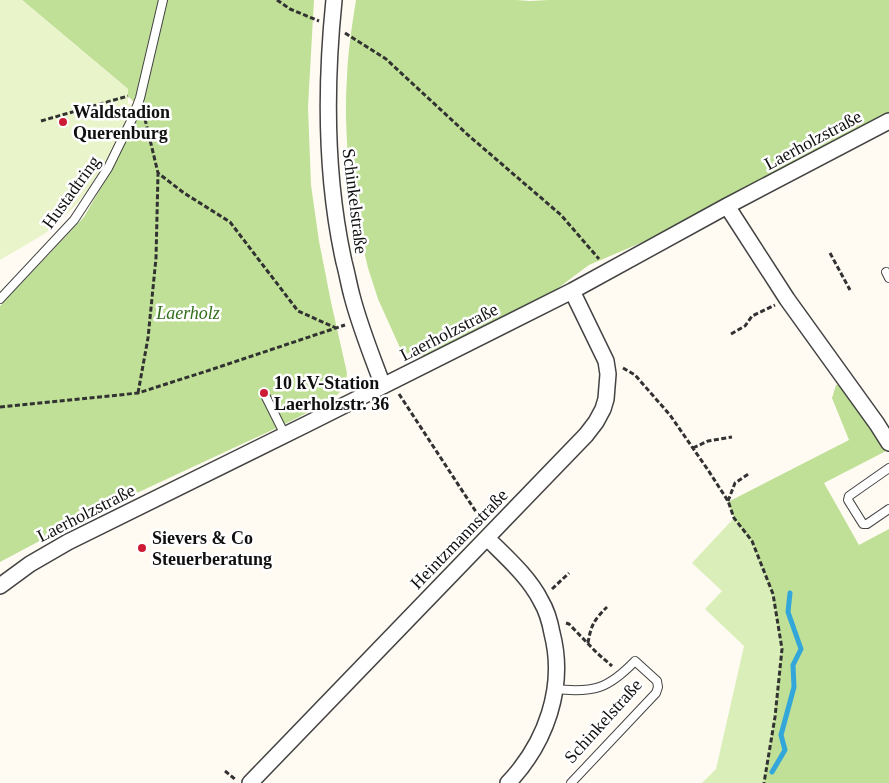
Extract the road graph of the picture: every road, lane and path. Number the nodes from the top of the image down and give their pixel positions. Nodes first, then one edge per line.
1 (163, 0) edge
2 (277, 0) edge
3 (334, 10) edge
4 (140, 98) junction
5 (41, 121) dead end
6 (889, 121) edge
7 (158, 173) junction
8 (727, 206) junction
9 (830, 253) dead end
10 (609, 271) junction
11 (850, 290) dead end
12 (572, 291) junction
13 (0, 299) edge
14 (787, 299) junction
15 (358, 319) junction
16 (336, 328) junction
17 (731, 334) dead end
18 (606, 361) junction
19 (387, 384) junction
20 (138, 393) junction
21 (266, 397) dead end
22 (0, 407) edge
23 (285, 435) junction
24 (732, 437) dead end
25 (889, 443) edge
26 (693, 448) junction
27 (889, 468) edge
28 (750, 473) dead end
29 (728, 502) junction
30 (889, 509) edge
31 (489, 536) junction
32 (569, 573) dead end
33 (0, 586) edge
34 (541, 600) junction
35 (606, 607) dead end
36 (548, 617) junction
37 (588, 643) junction
38 (608, 663) dead end
39 (555, 689) junction
40 (226, 771) dead end
41 (239, 783) edge
42 (250, 783) edge
43 (508, 783) edge
44 (572, 783) edge
45 (764, 783) edge

1 - 4 lane, Hustadtring
2 - 3 path
3 - 10 path
3 - 15 street, Schinkelstraße
4 - 5 path
4 - 7 path
4 - 13 lane, Hustadtring
6 - 8 street, Laerholzstraße
7 - 16 path
7 - 20 path
8 - 10 street, Laerholzstraße
8 - 14 street
9 - 11 path
10 - 12 street, Laerholzstraße
12 - 18 street, Heintzmannstraße
12 - 19 street, Laerholzstraße
14 - 17 path
14 - 25 street
15 - 16 path
15 - 19 street, Schinkelstraße
16 - 20 path
18 - 26 path
18 - 31 street, Heintzmannstraße
19 - 23 street, Laerholzstraße
19 - 31 path
20 - 22 path
21 - 23 lane
23 - 33 street, Laerholzstraße
24 - 26 path
26 - 29 path
27 - 30 lane
28 - 29 path
29 - 45 path
31 - 34 street, Schinkelstraße
31 - 42 street, Heintzmannstraße
32 - 34 path
34 - 36 street, Schinkelstraße
35 - 37 path
36 - 37 path
36 - 39 street, Schinkelstraße
37 - 38 path
39 - 43 street, Schinkelstraße
39 - 44 lane, Schinkelstraße
40 - 41 path

